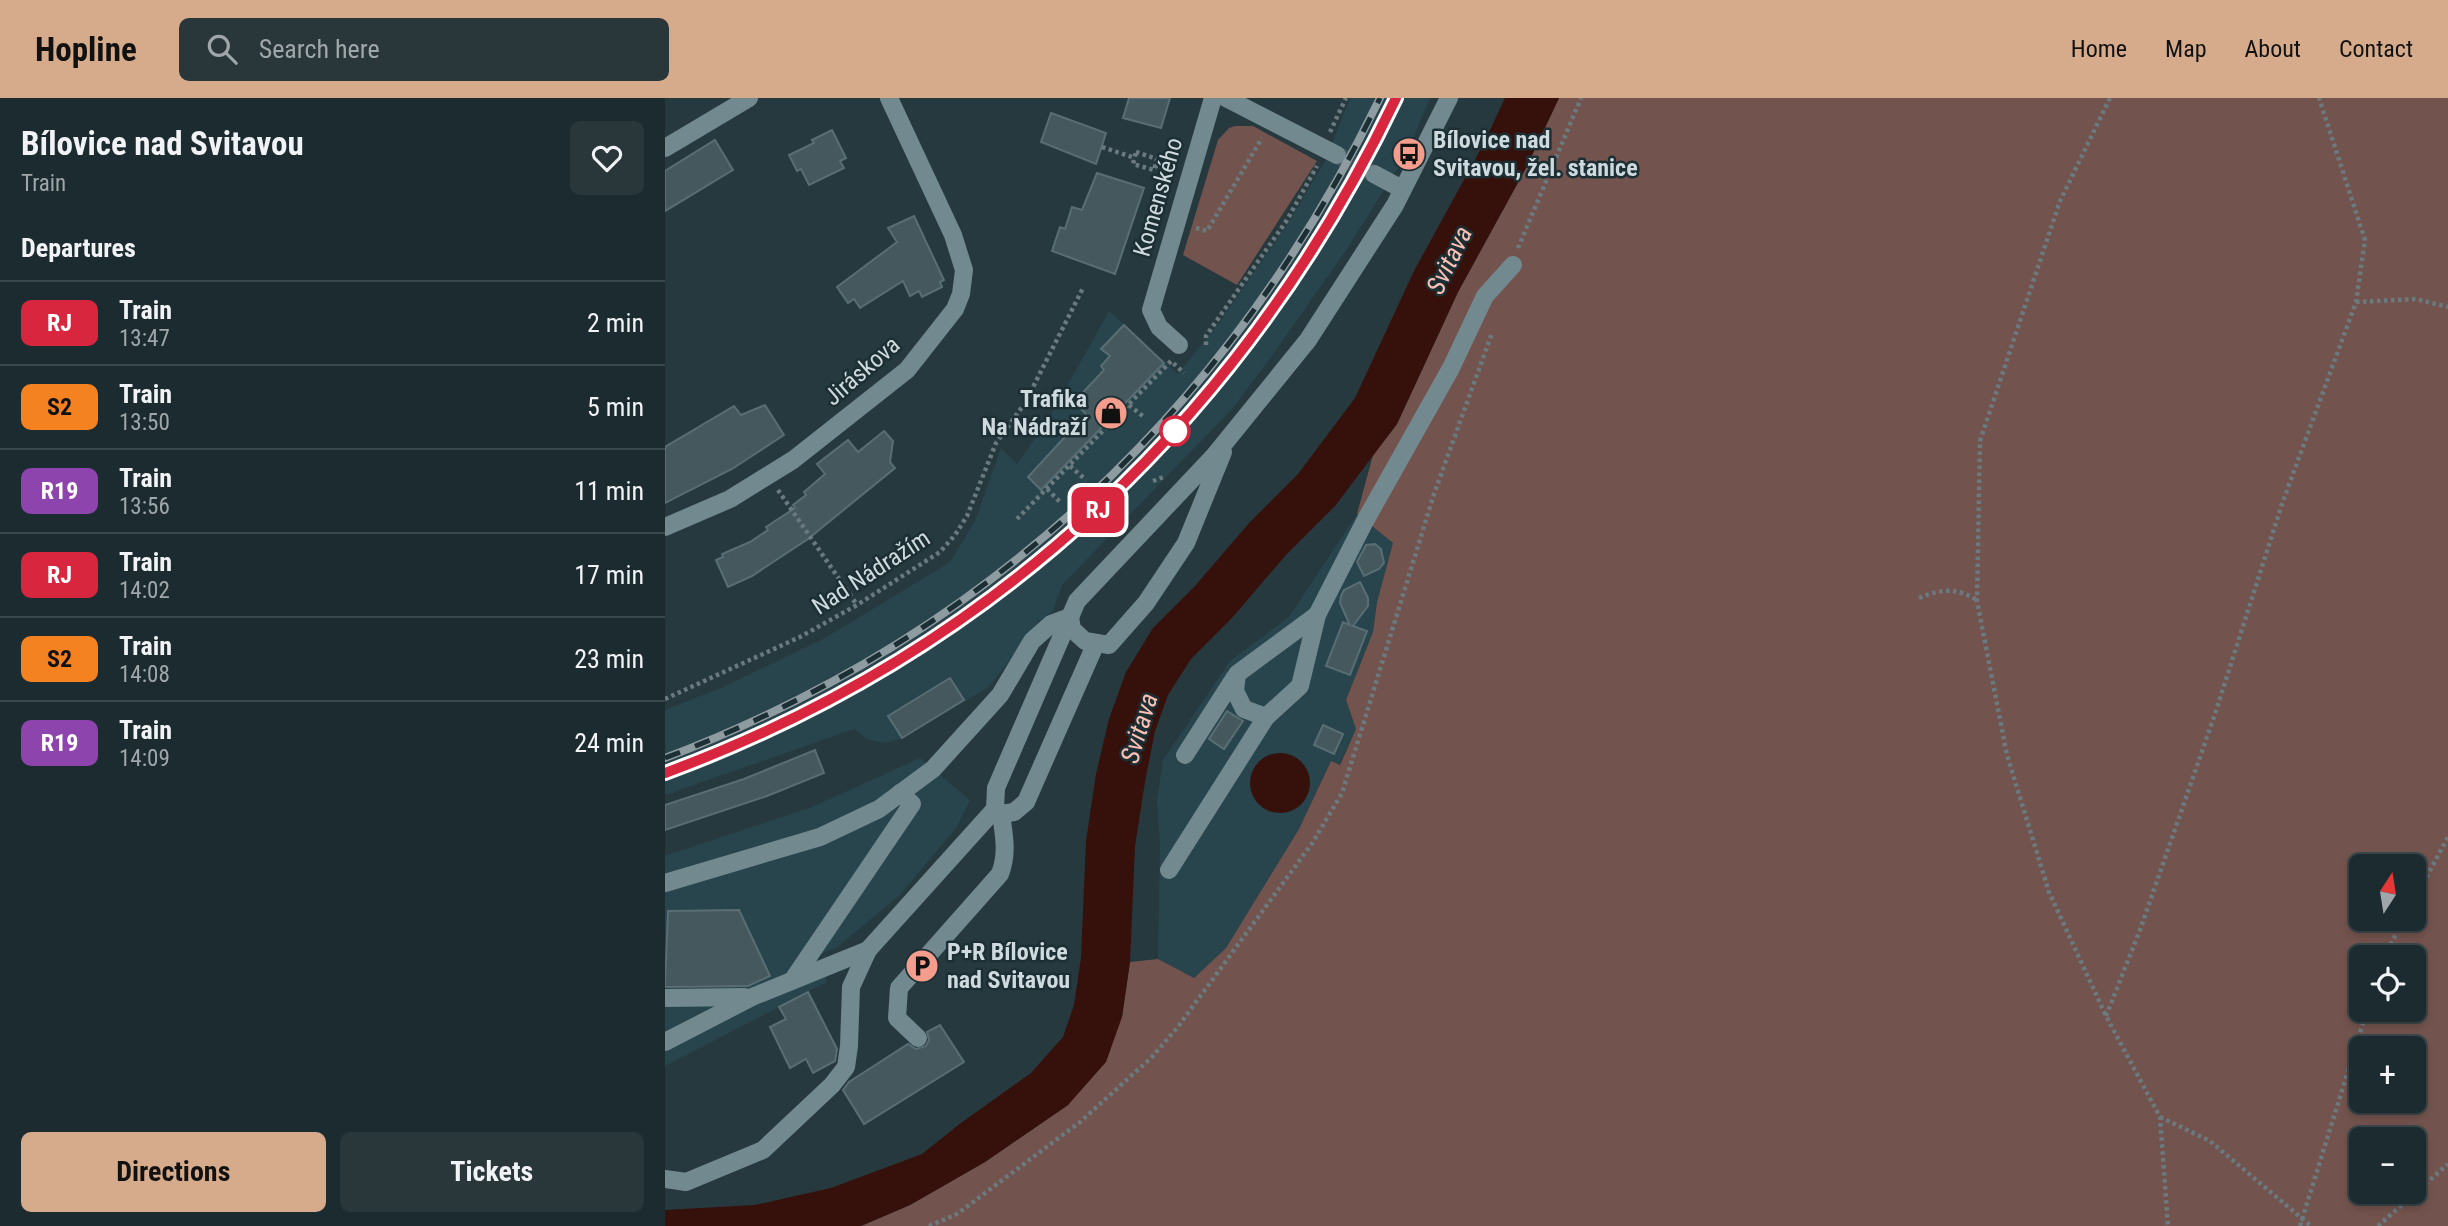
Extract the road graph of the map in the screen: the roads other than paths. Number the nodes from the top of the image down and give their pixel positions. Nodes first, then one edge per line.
1 (749, 98) edge
2 (890, 98) edge
3 (1213, 98) edge
4 (1226, 98) edge
5 (1450, 98) edge
6 (665, 148) edge
7 (1330, 151) tunnel mouth
8 (1374, 174) tunnel mouth
9 (1402, 189) junction
10 (1513, 265) road end
11 (1179, 345) dead end
12 (1226, 442) junction
13 (665, 527) edge
14 (1317, 615) junction
15 (1070, 617) junction
16 (1096, 643) junction
17 (1237, 674) junction
18 (1266, 717) junction
19 (1185, 755) dead end
20 (900, 793) junction
21 (998, 812) junction
22 (1169, 870) dead end
23 (665, 883) edge
24 (868, 950) junction
25 (792, 981) junction
26 (752, 997) junction
27 (665, 998) edge
28 (918, 1038) dead end
29 (665, 1042) edge
30 (665, 1179) edge

1 - 6 street
2 - 13 street, Jiráskova
3 - 11 street, Komenského
4 - 7 street
5 - 9 street
8 - 9 street
9 - 12 street
10 - 14 street
12 - 15 street
12 - 16 street
14 - 17 street
14 - 18 street
15 - 16 street
15 - 20 street
15 - 21 street
16 - 21 street
17 - 18 street
17 - 19 street
18 - 22 street
20 - 23 street
20 - 25 street
21 - 24 street
21 - 28 street
24 - 25 street
24 - 30 street
25 - 26 street
26 - 27 street
26 - 29 street

